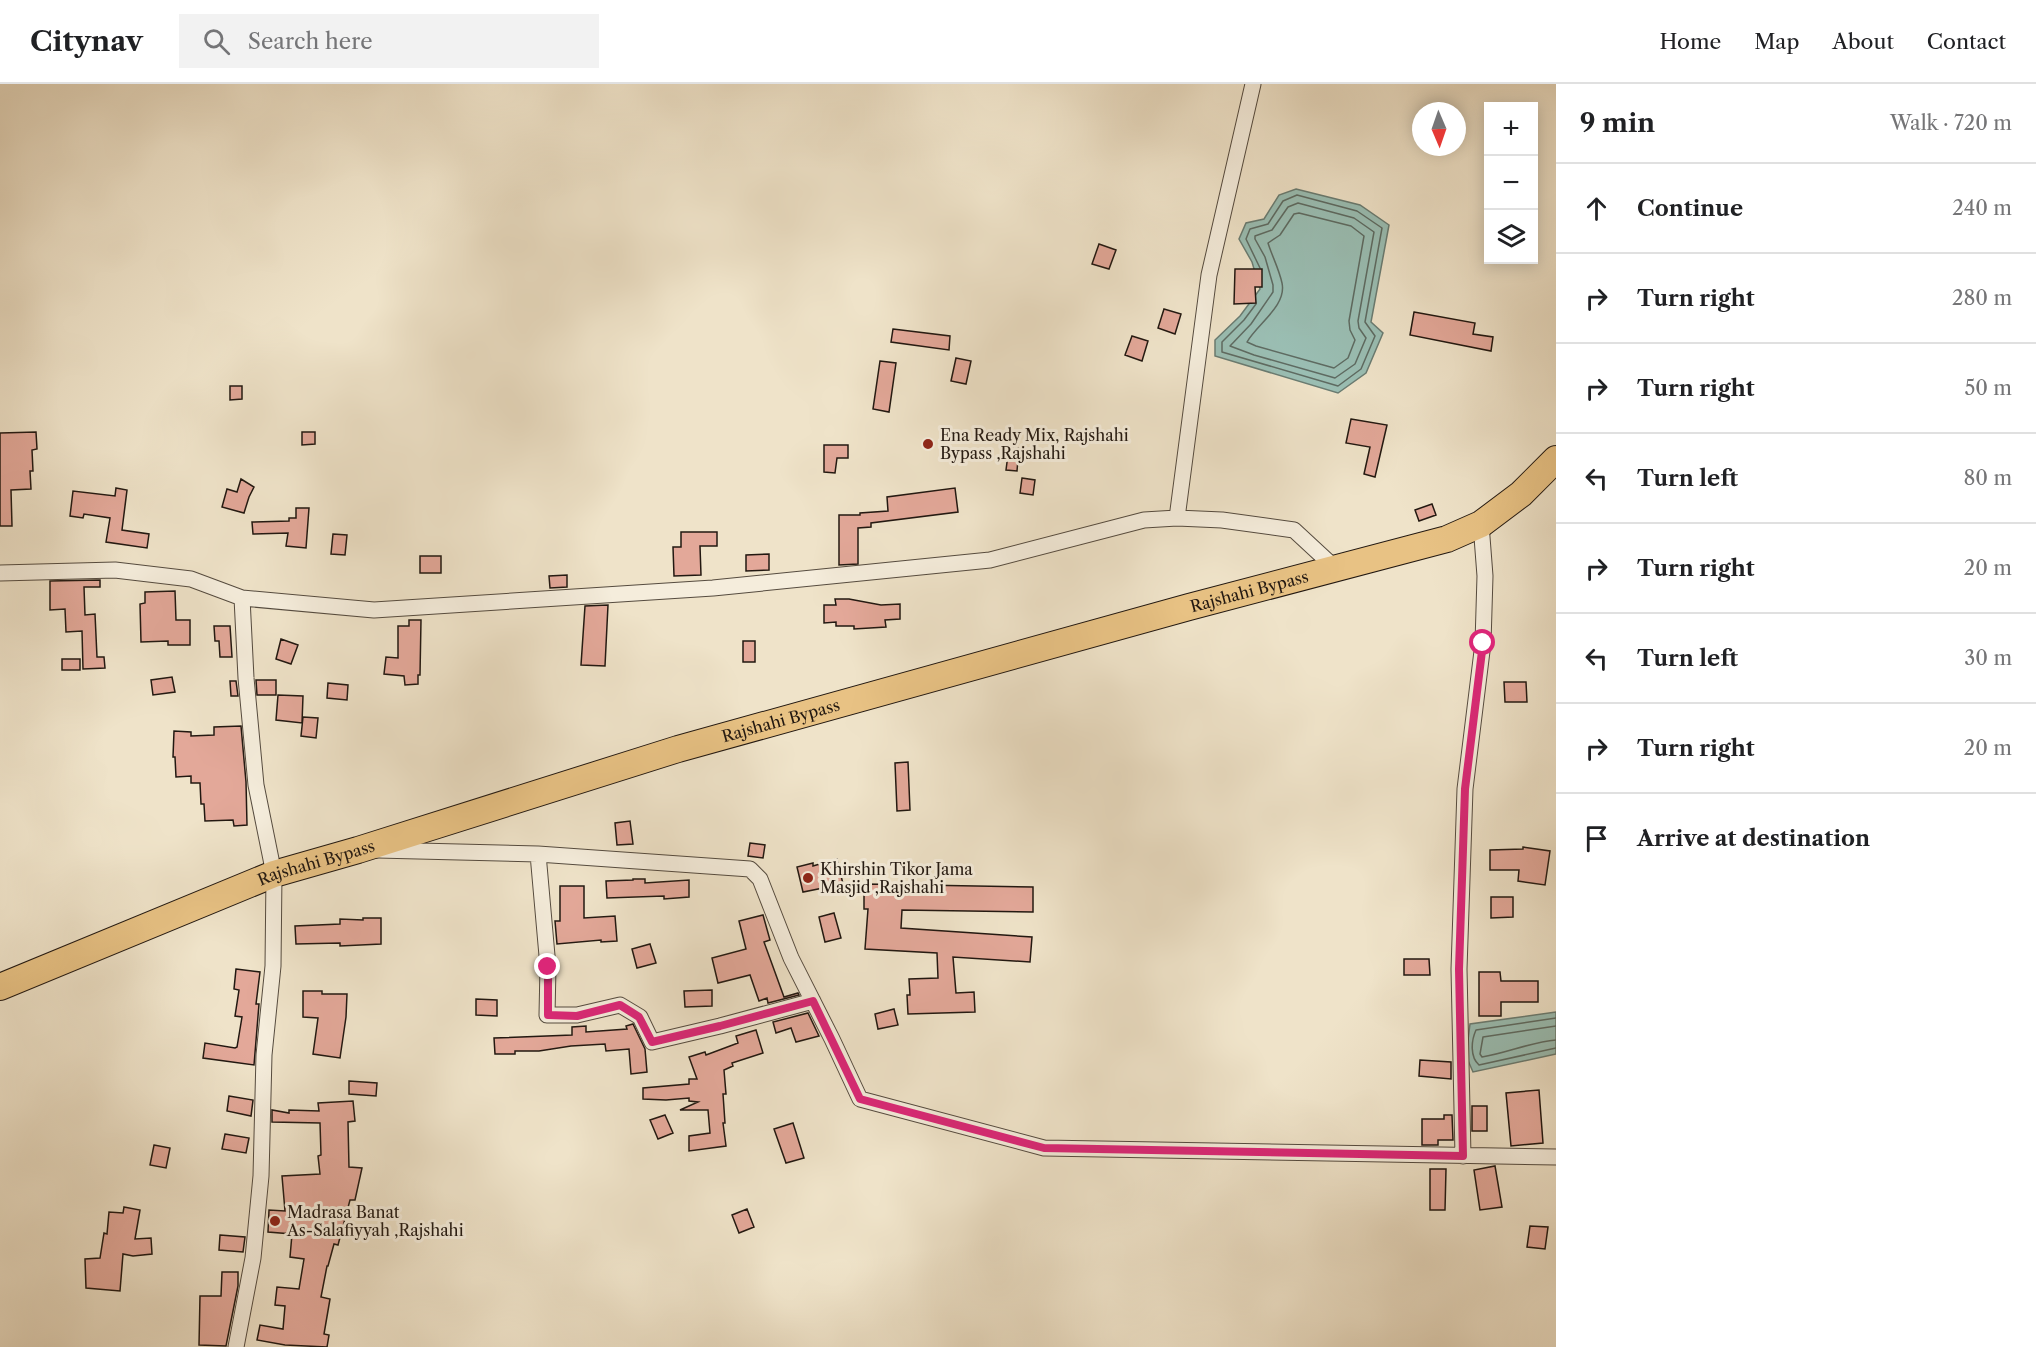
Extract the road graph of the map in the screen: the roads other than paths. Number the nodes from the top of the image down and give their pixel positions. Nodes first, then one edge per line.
1 (1253, 84) edge
2 (1556, 459) edge
3 (1177, 518) junction
4 (1481, 524) junction
5 (1335, 568) junction
6 (0, 573) edge
7 (242, 598) junction
8 (358, 850) junction
9 (538, 854) junction
10 (274, 874) junction
11 (0, 987) edge
12 (813, 1001) junction
13 (1463, 1156) junction
14 (1556, 1157) edge
15 (236, 1347) edge

1 - 3 street
2 - 4 highway, Rajshahi Bypass
3 - 5 street
3 - 7 street
4 - 5 highway, Rajshahi Bypass
4 - 13 street
5 - 8 highway, Rajshahi Bypass
6 - 7 street
7 - 10 street
8 - 9 street
8 - 10 highway, Rajshahi Bypass
9 - 12 street
9 - 12 street
10 - 11 highway, Rajshahi Bypass
10 - 15 street
12 - 13 street
13 - 14 street

